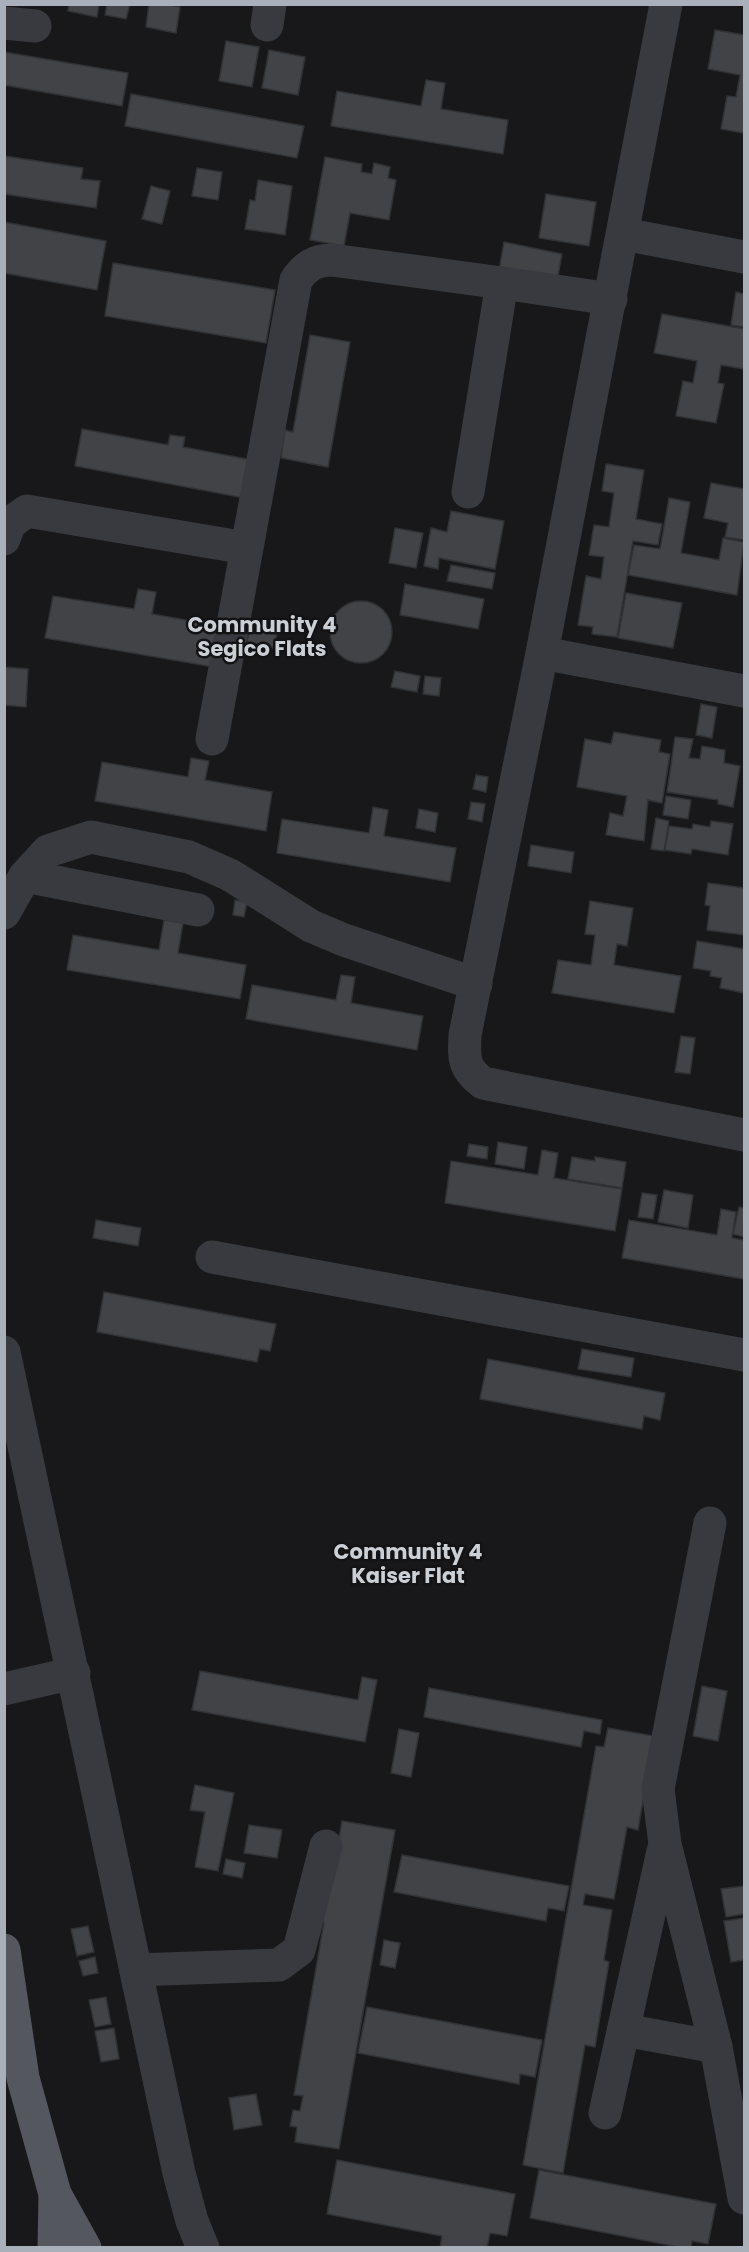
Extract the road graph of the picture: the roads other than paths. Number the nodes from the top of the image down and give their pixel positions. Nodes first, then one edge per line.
1 (666, 4) edge
2 (623, 234) junction
3 (744, 256) edge
4 (502, 283) junction
5 (610, 299) junction
6 (468, 492) dead end
7 (4, 539) edge
8 (246, 548) junction
9 (542, 653) junction
10 (744, 691) edge
11 (212, 739) dead end
12 (25, 876) junction
13 (198, 910) dead end
14 (4, 913) edge
15 (476, 984) junction
16 (744, 1135) edge
17 (212, 1257) dead end
18 (4, 1352) edge
19 (744, 1355) edge
20 (710, 1523) dead end
21 (74, 1673) junction
22 (4, 1689) edge
23 (665, 1844) junction
24 (326, 1846) dead end
25 (6, 1963) edge
26 (136, 1970) junction
27 (624, 2030) junction
28 (716, 2047) junction
29 (14, 2080) edge
30 (605, 2112) dead end
31 (55, 2194) junction
32 (744, 2198) edge
33 (54, 2247) edge
34 (85, 2247) edge
35 (203, 2247) edge

1 - 2 street
2 - 3 street
2 - 5 street
4 - 5 street
4 - 6 street
4 - 8 street
5 - 9 street
7 - 8 street
8 - 11 street
9 - 10 street
9 - 15 street
12 - 13 street
12 - 14 street
12 - 15 street
15 - 16 street
17 - 19 street
18 - 21 street
20 - 23 street
21 - 22 street
21 - 26 street
23 - 27 street
23 - 28 street
24 - 26 street
25 - 29 main road
26 - 35 street
27 - 28 street
27 - 30 street
28 - 32 street
29 - 31 main road
31 - 33 main road
31 - 34 main road

